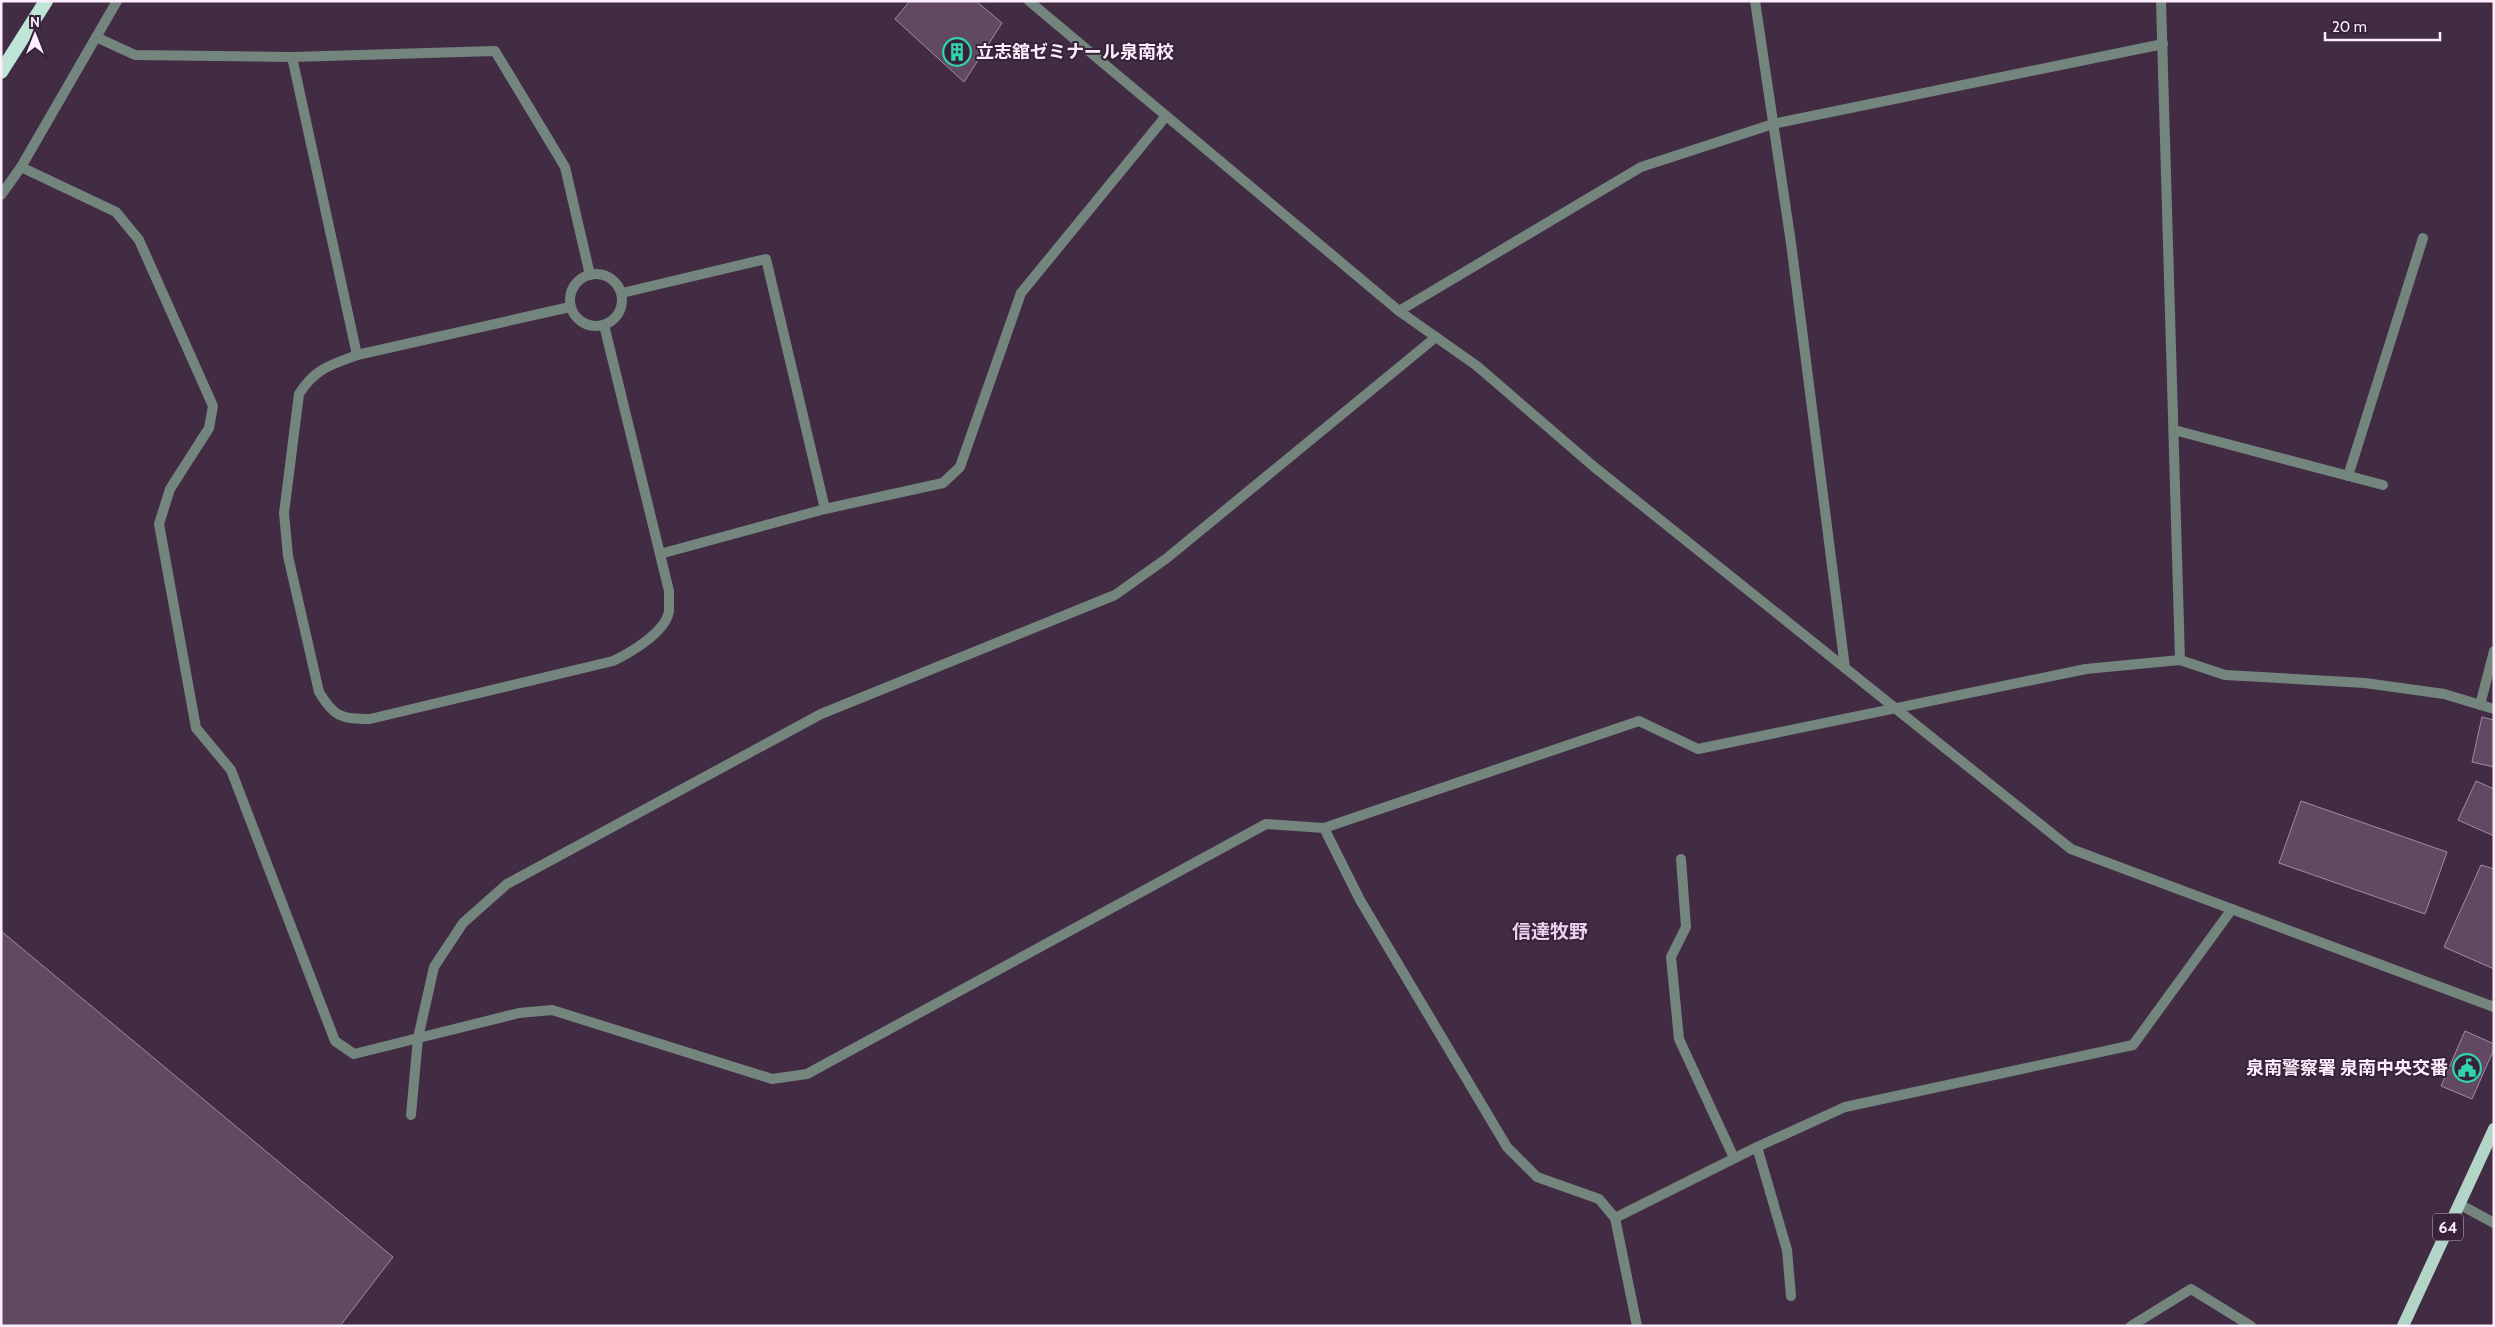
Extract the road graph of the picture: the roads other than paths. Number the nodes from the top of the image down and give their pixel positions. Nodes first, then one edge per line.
1 (46, 1) edge
2 (117, 1) edge
3 (1029, 1) edge
4 (1755, 1) edge
5 (2161, 1) edge
6 (96, 37) junction
7 (2162, 44) junction
8 (292, 56) junction
9 (1, 72) edge
10 (1166, 116) junction
11 (1773, 124) junction
12 (21, 166) junction
13 (1, 195) edge
14 (2423, 238) dead end
15 (590, 275) junction
16 (622, 293) junction
17 (570, 307) junction
18 (1399, 311) junction
19 (604, 325) junction
20 (1436, 337) junction
21 (357, 355) junction
22 (2174, 430) junction
23 (2348, 476) junction
24 (2383, 484) dead end
25 (824, 509) junction
26 (660, 554) junction
27 (2494, 651) edge
28 (2180, 660) junction
29 (1845, 668) junction
30 (2480, 705) junction
31 (1895, 708) junction
32 (2494, 709) edge
33 (1324, 828) junction
34 (1681, 859) dead end
35 (2232, 909) junction
36 (2494, 1007) edge
37 (418, 1038) junction
38 (411, 1115) dead end
39 (2494, 1129) edge
40 (1757, 1147) junction
41 (1734, 1158) junction
42 (2459, 1204) junction
43 (1615, 1218) junction
44 (2494, 1223) edge
45 (1791, 1296) dead end
46 (1637, 1326) edge
47 (2131, 1326) edge
48 (2251, 1326) edge
49 (2403, 1326) edge

1 - 9 highway
2 - 6 street
3 - 10 street
4 - 11 street
5 - 7 street
6 - 8 street
6 - 12 street
7 - 11 street
7 - 22 street
8 - 15 street
8 - 21 street
10 - 18 street
10 - 25 street
11 - 18 street
11 - 29 street
12 - 13 street
12 - 37 street
14 - 23 street
15 - 16 street
15 - 17 street
16 - 19 street
16 - 25 street
17 - 19 street
17 - 21 street
18 - 20 street
19 - 26 street
20 - 29 street
20 - 37 street
21 - 26 street
22 - 23 street
22 - 28 street
23 - 24 street
25 - 26 street
27 - 30 street
28 - 30 street
28 - 31 street
29 - 31 street
30 - 32 street
31 - 33 street
31 - 35 street
33 - 37 street
33 - 43 street
34 - 41 street
35 - 36 street
35 - 40 street
37 - 38 street
39 - 42 main road, 64
40 - 41 street
40 - 45 street
41 - 43 street
42 - 44 street
42 - 49 main road, 64
43 - 46 street
47 - 48 street

